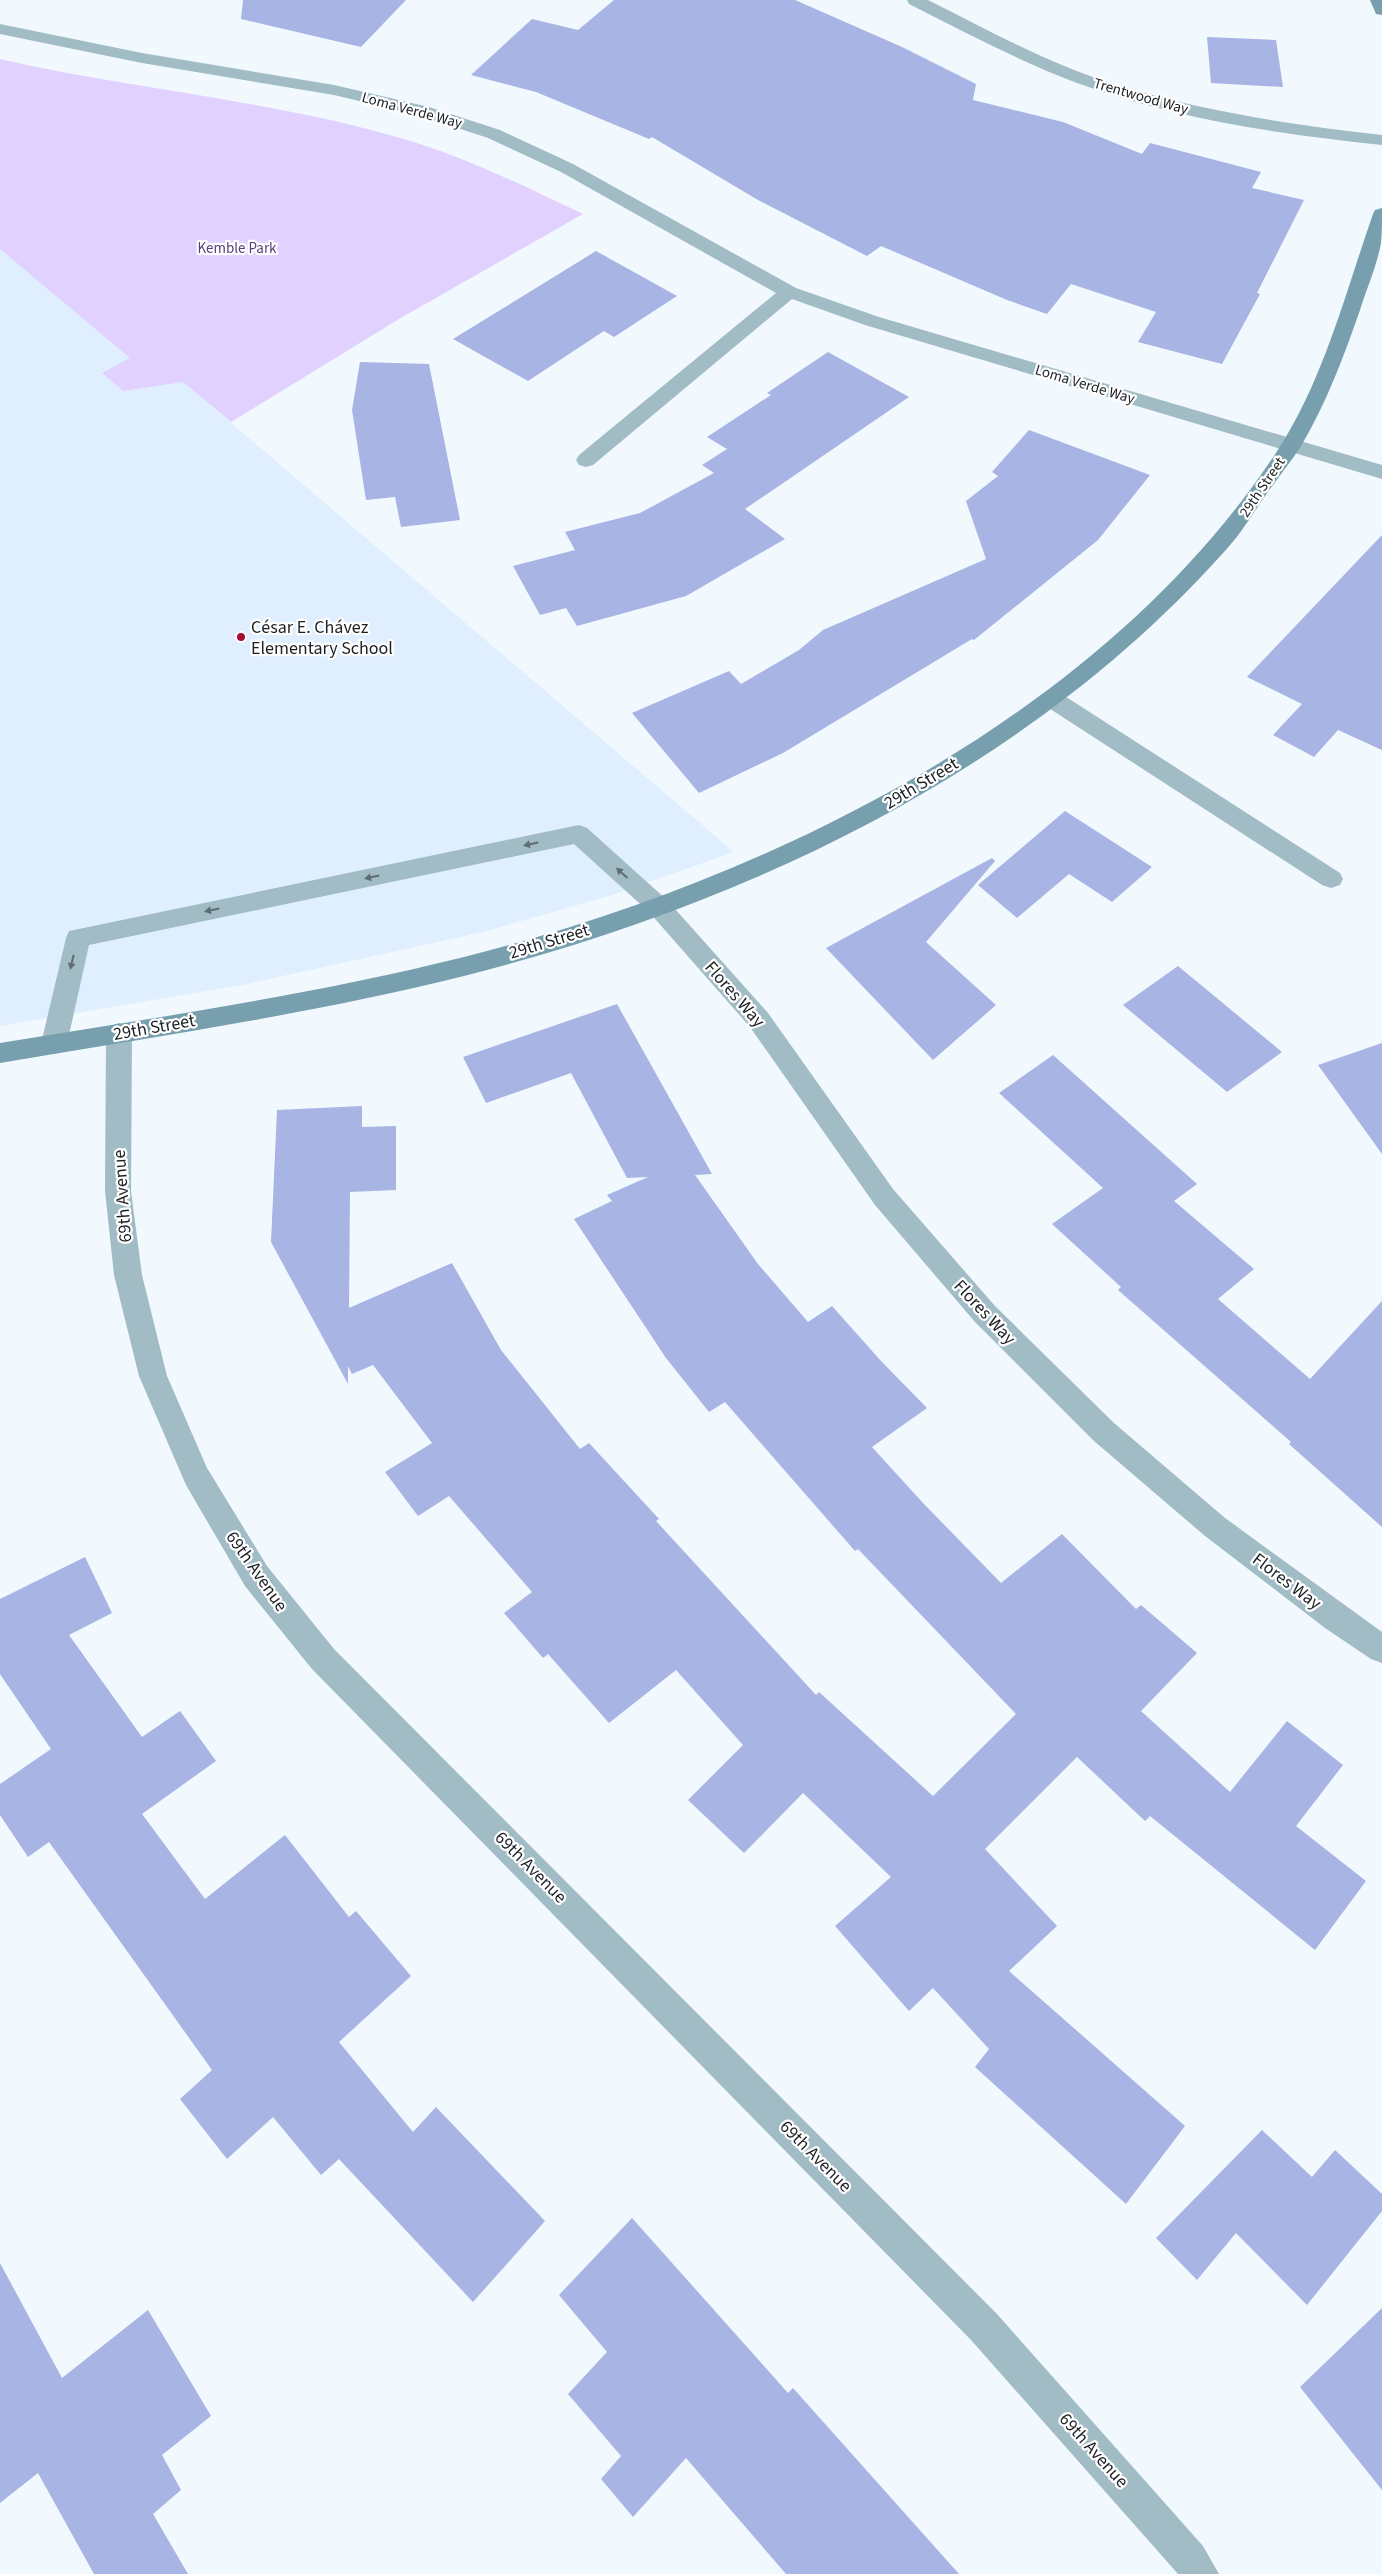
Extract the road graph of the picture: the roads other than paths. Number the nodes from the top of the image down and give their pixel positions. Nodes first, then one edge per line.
1 (915, 0) edge
2 (1378, 0) edge
3 (1382, 10) edge
4 (0, 29) edge
5 (1382, 140) edge
6 (1382, 214) edge
7 (789, 292) junction
8 (1291, 445) junction
9 (586, 460) dead end
10 (1382, 472) edge
11 (1052, 699) junction
12 (1331, 879) dead end
13 (658, 906) junction
14 (119, 1033) junction
15 (54, 1044) junction
16 (0, 1053) edge
17 (1382, 1649) edge
18 (1200, 2574) edge

1 - 5 street, Trentwood Way
2 - 3 street
4 - 7 street, Loma Verde Way
6 - 8 street, 29th Street
7 - 8 street, Loma Verde Way
7 - 9 street
8 - 10 street, Loma Verde Way
8 - 11 street, 29th Street
11 - 12 street
11 - 13 street, 29th Street
13 - 14 street, 29th Street
13 -> 15 street, Flores Way
13 - 17 street, Flores Way
14 - 15 street, 29th Street
14 - 18 street, 69th Avenue
15 - 16 street, 29th Street

